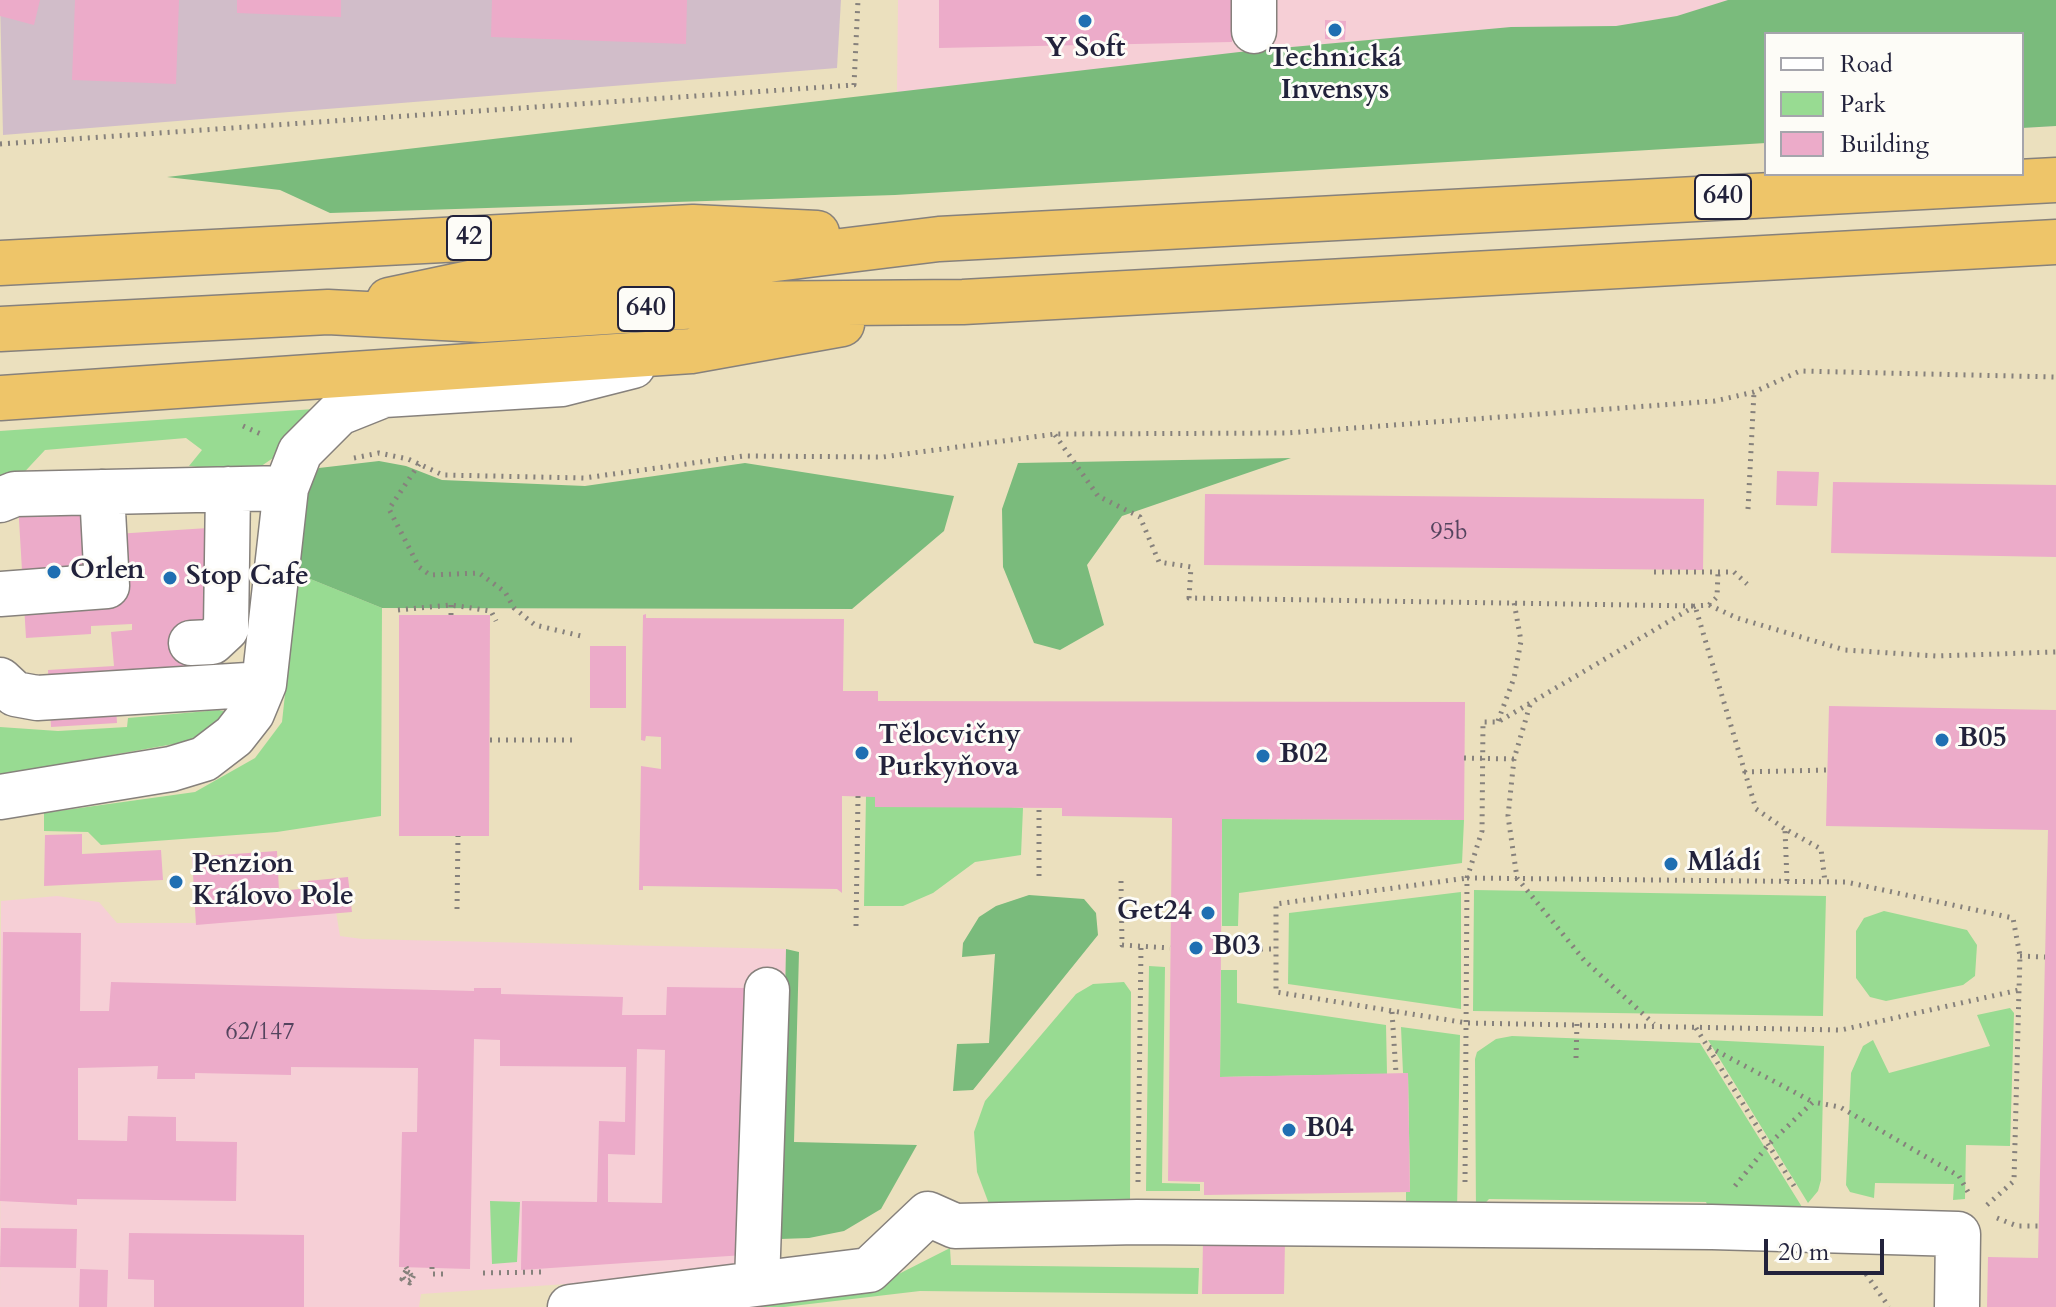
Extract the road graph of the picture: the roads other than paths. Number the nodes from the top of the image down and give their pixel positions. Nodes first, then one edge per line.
1 (2056, 180) edge
2 (939, 239) junction
3 (2056, 242) edge
4 (0, 263) edge
5 (963, 302) junction
6 (328, 312) junction
7 (0, 329) edge
8 (691, 351) junction
9 (0, 398) edge
10 (293, 470) junction
11 (228, 489) junction
12 (102, 492) junction
13 (0, 500) edge
14 (0, 594) edge
15 (191, 643) dead end
16 (0, 680) edge
17 (264, 684) junction
18 (0, 797) edge
19 (767, 990) dead end
20 (757, 1283) junction
21 (570, 1307) edge
22 (1957, 1307) edge

1 - 2 highway, 640
2 - 4 highway, 42
2 - 6 highway, 640
3 - 5 highway, 640
5 - 6 highway, 640
5 - 8 highway
6 - 7 highway, 640
8 - 9 highway
8 - 10 lane
10 - 11 lane
10 - 17 lane
11 - 12 lane
11 - 15 lane
12 - 13 lane
12 - 14 lane
16 - 17 lane
17 - 18 lane
19 - 20 lane
20 - 21 lane
20 - 22 lane

